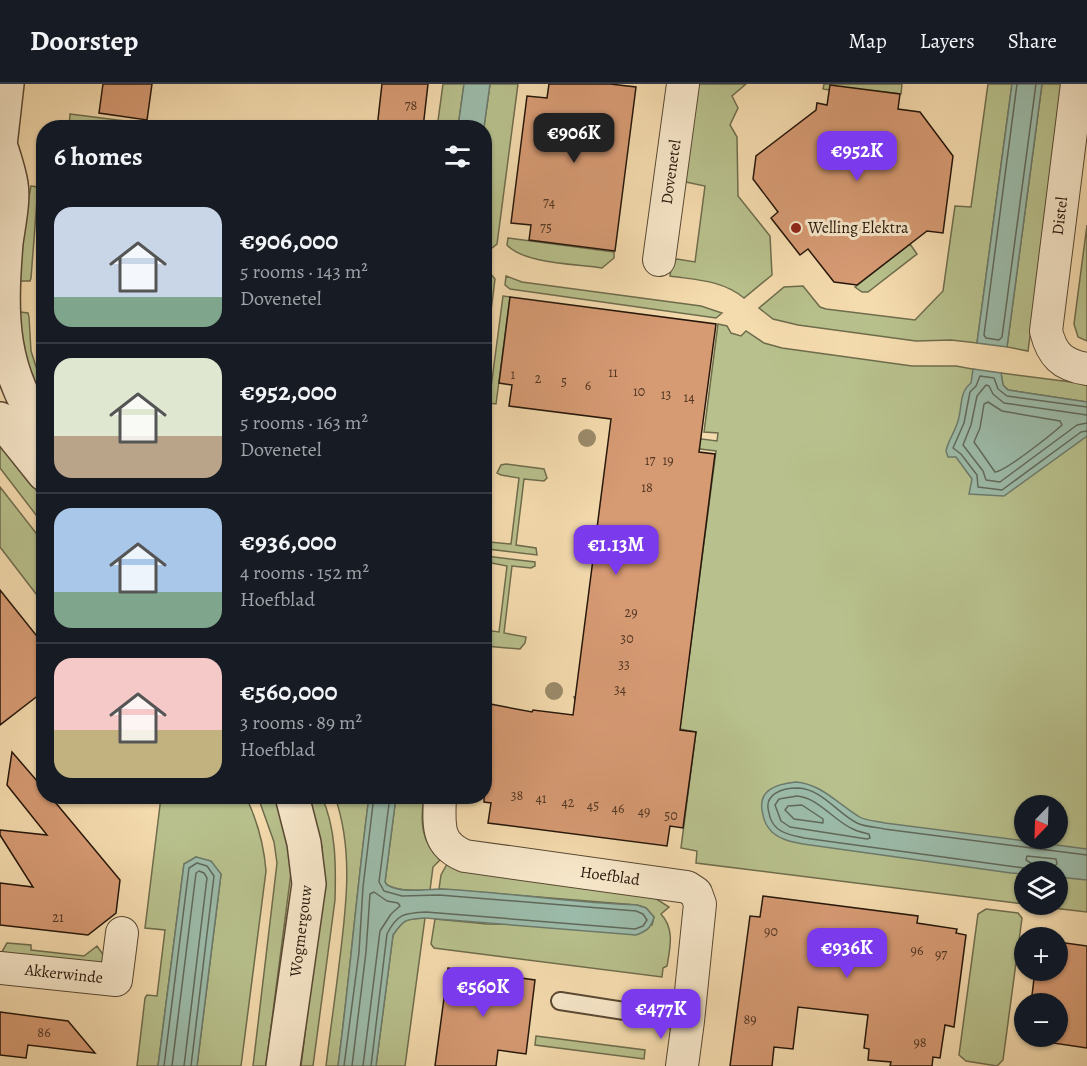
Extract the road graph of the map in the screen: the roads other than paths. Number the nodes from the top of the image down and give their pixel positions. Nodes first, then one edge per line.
1 (7, 84) edge
2 (682, 84) edge
3 (1077, 84) edge
4 (0, 145) edge
5 (659, 260) dead end
6 (1087, 369) edge
7 (6, 378) edge
8 (0, 419) edge
9 (36, 420) edge
10 (36, 464) edge
11 (294, 804) edge
12 (440, 804) edge
13 (122, 933) dead end
14 (0, 968) edge
15 (560, 1002) dead end
16 (688, 1021) junction
17 (284, 1066) edge
18 (682, 1066) edge

1 - 4 street
2 - 5 street, Dovenetel
3 - 6 street, Distel
4 - 7 street
7 - 9 street
8 - 10 street
11 - 17 street, Wogmergouw
12 - 16 street, Hoefblad
13 - 14 street, Akkerwinde
15 - 16 lane
16 - 18 street, Hoefblad

